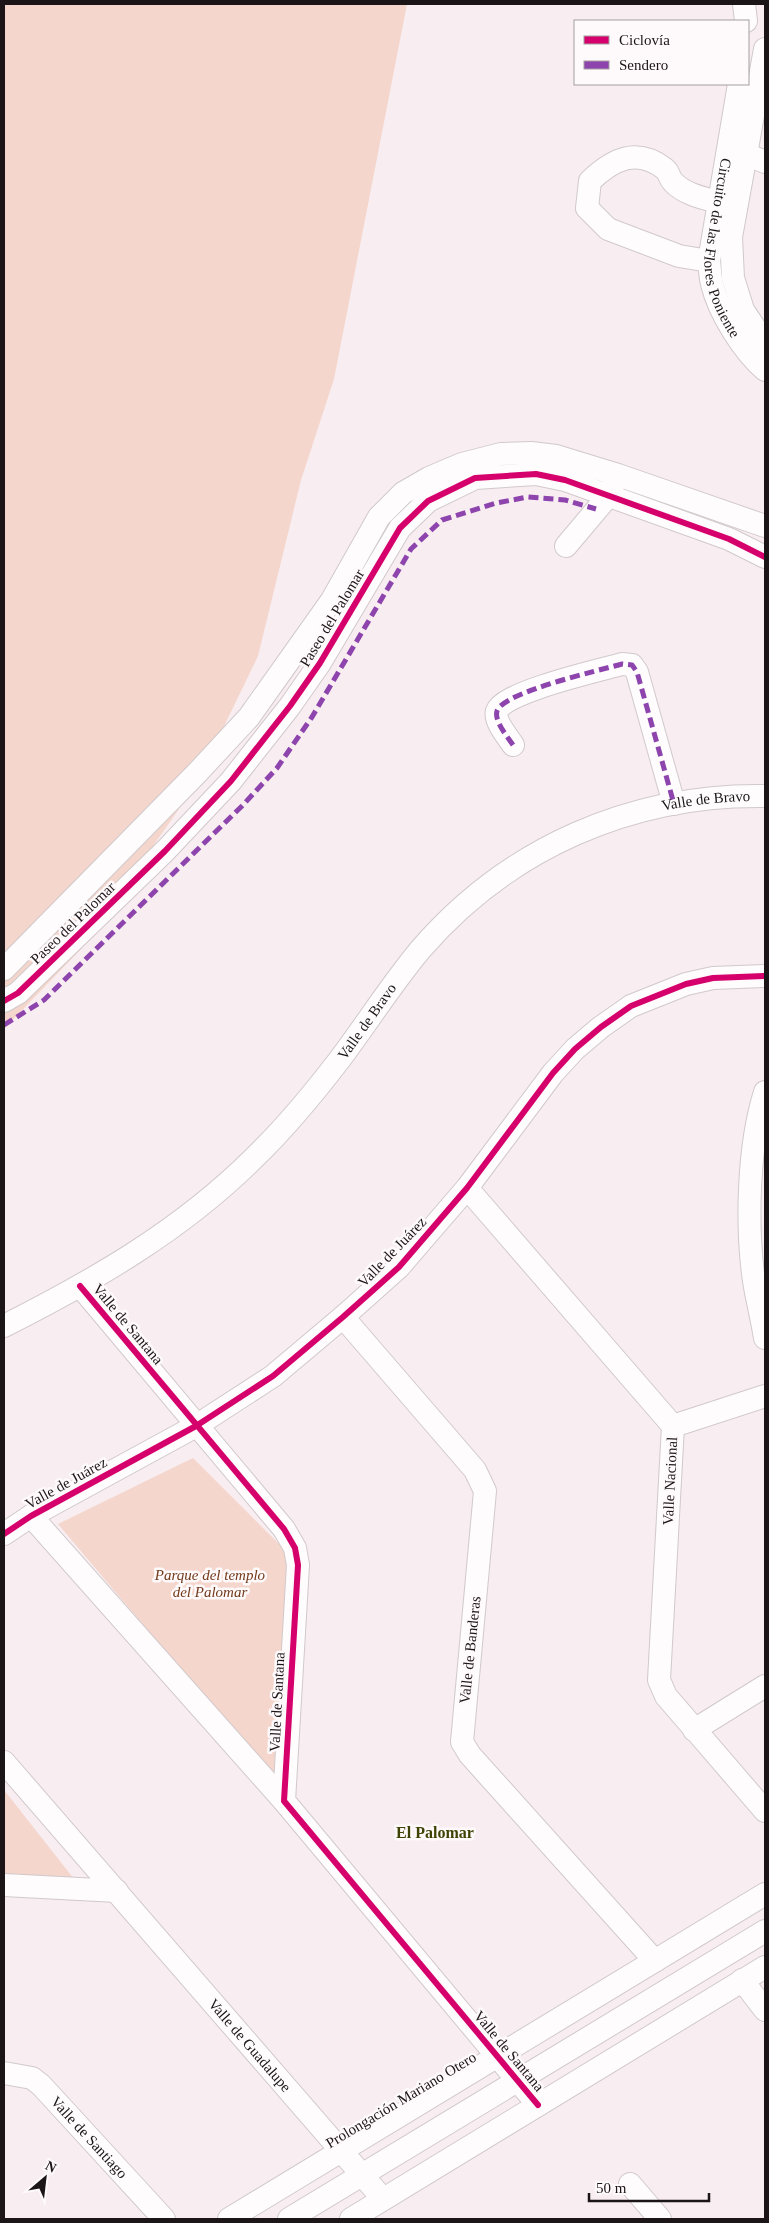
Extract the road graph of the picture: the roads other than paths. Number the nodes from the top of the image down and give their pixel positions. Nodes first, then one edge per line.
1 (744, 4) edge
2 (746, 20) edge
3 (765, 49) edge
4 (738, 85) edge
5 (756, 158) edge
6 (718, 202) junction
7 (709, 260) junction
8 (765, 343) edge
9 (765, 370) edge
10 (613, 486) junction
11 (765, 526) edge
12 (566, 546) dead end
13 (765, 557) edge
14 (342, 605) junction
15 (512, 745) dead end
16 (765, 796) edge
17 (674, 804) junction
18 (141, 830) junction
19 (165, 851) junction
20 (4, 969) edge
21 (765, 976) edge
22 (4, 1001) edge
23 (765, 1092) edge
24 (467, 1188) junction
25 (80, 1286) junction
26 (343, 1317) junction
27 (4, 1326) edge
28 (765, 1338) edge
29 (765, 1396) edge
30 (196, 1426) junction
31 (673, 1426) junction
32 (31, 1516) junction
33 (4, 1534) edge
34 (765, 1686) edge
35 (694, 1730) junction
36 (4, 1762) edge
37 (284, 1801) junction
38 (765, 1811) edge
39 (4, 1885) edge
40 (117, 1891) junction
41 (765, 1894) edge
42 (765, 1931) edge
43 (655, 1961) junction
44 (765, 1967) edge
45 (742, 1980) junction
46 (765, 2010) edge
47 (497, 2056) junction
48 (4, 2072) edge
49 (518, 2081) junction
50 (538, 2105) junction
51 (342, 2151) junction
52 (362, 2175) junction
53 (630, 2184) dead end
54 (383, 2199) junction
55 (164, 2219) edge
56 (229, 2219) edge
57 (290, 2219) edge
58 (351, 2219) edge
59 (660, 2219) edge

1 - 2 street
3 - 5 street, Circuito de las Flores Poniente
4 - 6 street, Circuito de las Flores Poniente
5 - 8 street, Circuito de las Flores Poniente
6 - 7 street, Circuito de las Flores Poniente
6 - 7 street
7 - 9 street, Circuito de las Flores Poniente
10 - 11 street, Paseo del Palomar
10 - 12 street
10 - 13 street, Paseo del Palomar
10 - 14 street, Paseo del Palomar
14 - 18 street, Paseo del Palomar
14 - 19 street, Paseo del Palomar
15 - 17 street
16 - 17 street, Valle de Bravo
17 - 25 street, Valle de Bravo
18 - 19 street
18 - 20 street, Paseo del Palomar
19 - 22 street, Paseo del Palomar
21 - 24 street, Valle de Juárez
23 - 28 street
24 - 26 street, Valle de Juárez
24 - 31 street, Valle Nacional
25 - 27 street, Valle de Bravo
25 - 30 street, Valle de Santana
26 - 30 street, Valle de Juárez
26 - 43 street, Valle de Banderas
29 - 31 street
30 - 32 street, Valle de Juárez
30 - 37 street, Valle de Santana
31 - 35 street, Valle Nacional
32 - 33 street, Valle de Juárez
32 - 37 street, Valle de Santana
34 - 35 street
35 - 38 street, Valle Nacional
36 - 40 street, Valle de Guadalupe
37 - 47 street, Valle de Santana
39 - 40 street
40 - 51 street, Valle de Guadalupe
41 - 43 street, Prolongación Mariano Otero
42 - 49 street
43 - 47 street, Prolongación Mariano Otero
44 - 45 street
45 - 46 street
45 - 50 street
47 - 49 street, Valle de Santana
47 - 51 street, Prolongación Mariano Otero
48 - 55 street, Valle de Santiago
49 - 50 street, Valle de Santana
49 - 52 street
50 - 54 street
51 - 52 street, Valle de Guadalupe
51 - 56 street, Prolongación Mariano Otero
52 - 54 street, Valle de Guadalupe
52 - 57 street
53 - 59 street
54 - 58 street

